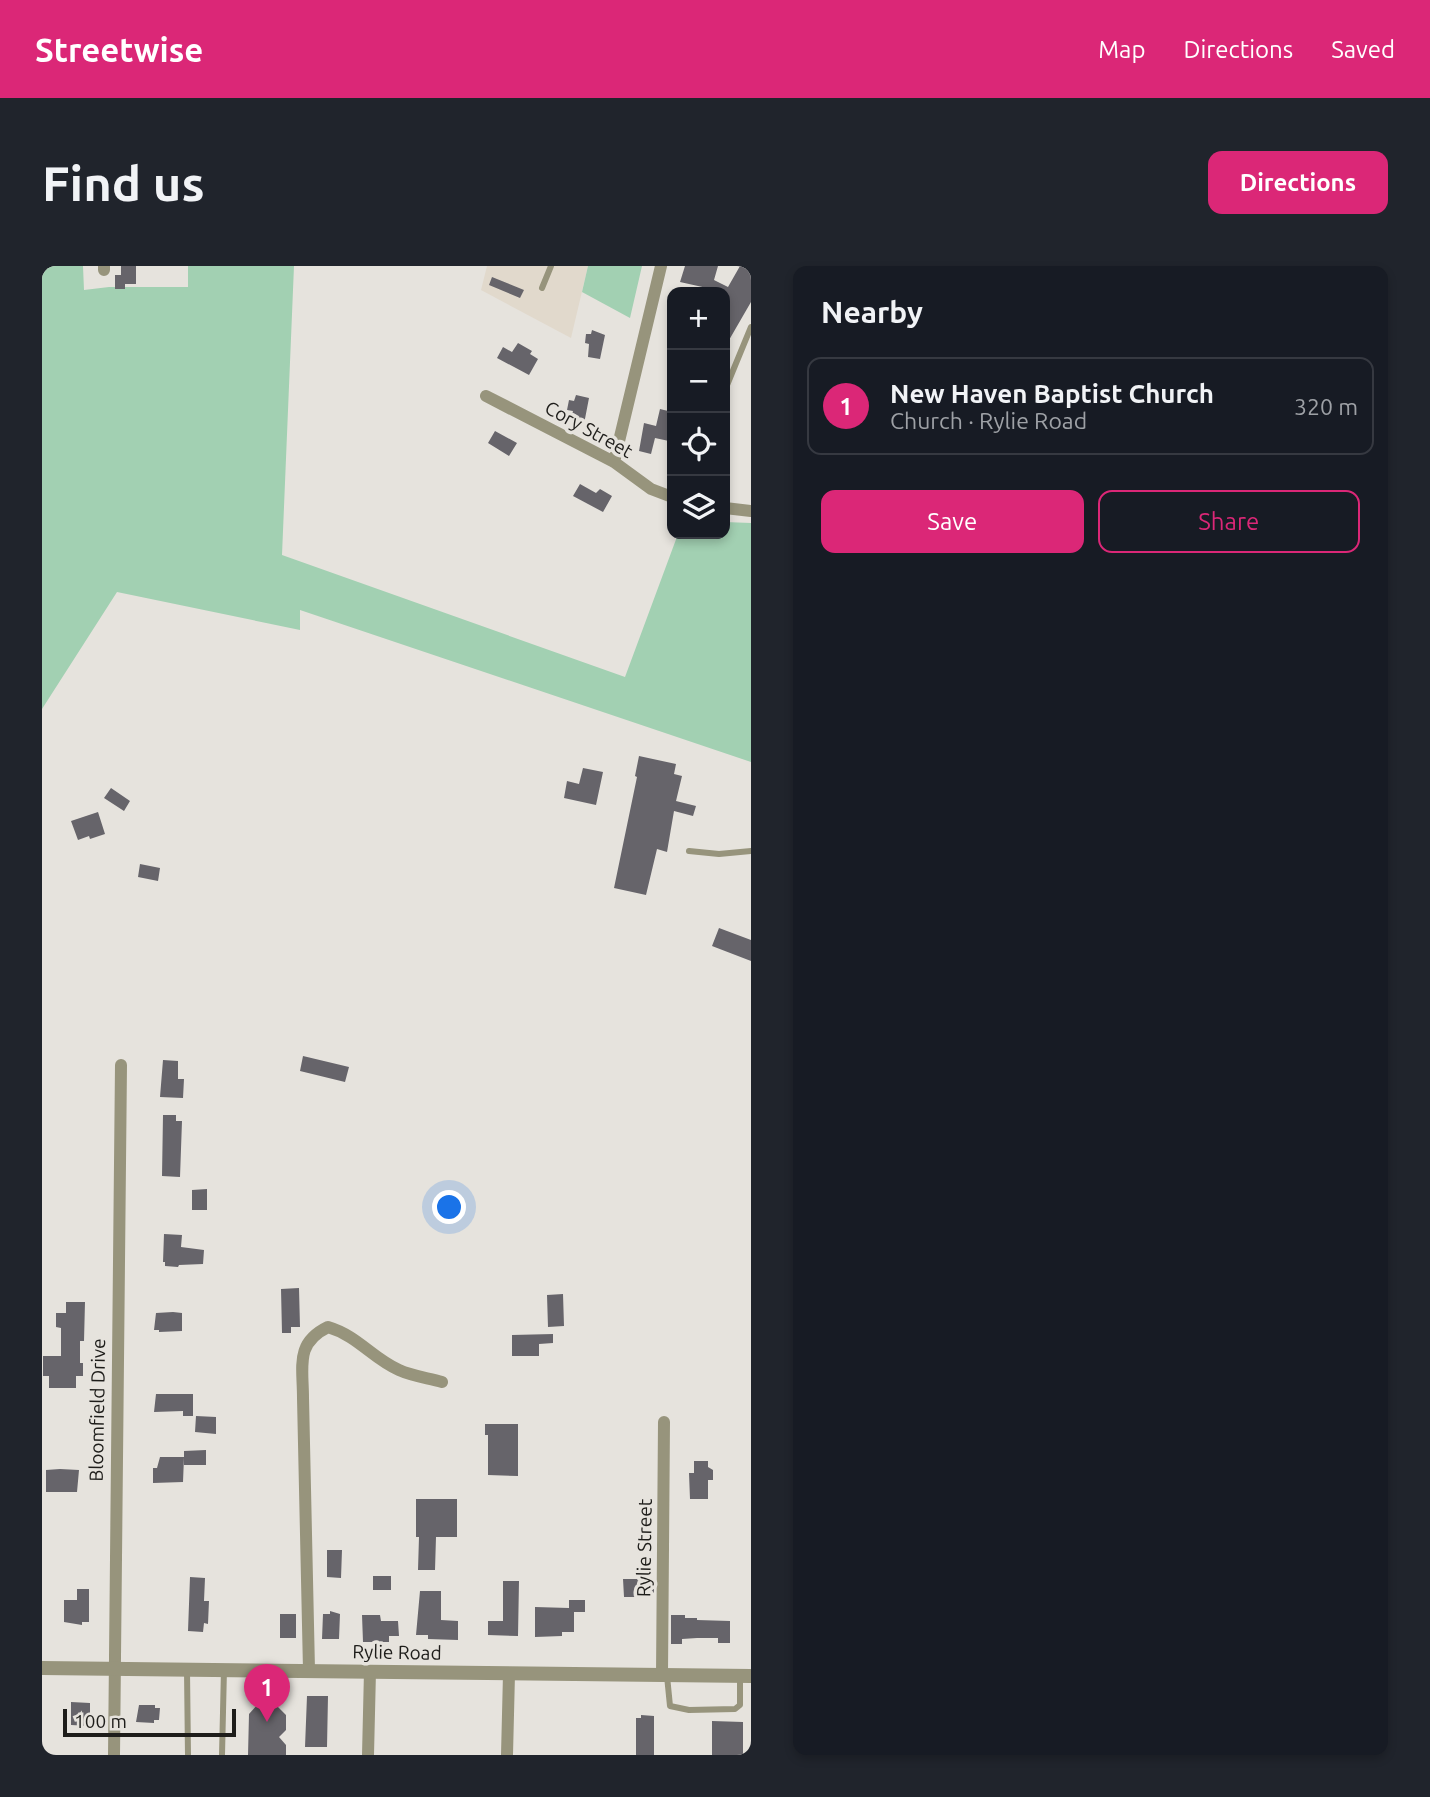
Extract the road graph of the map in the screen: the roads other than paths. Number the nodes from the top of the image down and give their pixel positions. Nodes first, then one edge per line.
1 (551, 266) edge
2 (661, 266) edge
3 (542, 288) dead end
4 (751, 327) edge
5 (730, 378) edge
6 (486, 397) dead end
7 (614, 462) junction
8 (667, 495) edge
9 (730, 509) edge
10 (751, 511) edge
11 (689, 850) dead end
12 (751, 850) edge
13 (121, 1065) dead end
14 (442, 1382) dead end
15 (664, 1422) dead end
16 (42, 1668) edge
17 (113, 1668) junction
18 (187, 1669) junction
19 (224, 1669) junction
20 (309, 1670) junction
21 (370, 1671) junction
22 (509, 1674) junction
23 (665, 1674) junction
24 (746, 1676) edge
25 (114, 1755) edge
26 (188, 1755) edge
27 (222, 1755) edge
28 (368, 1755) edge
29 (507, 1755) edge

1 - 3 lane
2 - 7 street
4 - 5 lane
6 - 7 street, Cory Street
7 - 8 street, Cory Street
9 - 10 street
11 - 12 lane
13 - 17 street, Bloomfield Drive
14 - 20 street
15 - 23 street, Rylie Street
16 - 17 street, Rylie Road
17 - 18 street, Rylie Road
17 - 25 street, Bloomfield Drive
18 - 19 street, Rylie Road
18 - 26 lane
19 - 20 street, Rylie Road
19 - 27 lane
20 - 21 street, Rylie Road
21 - 22 street, Rylie Road
21 - 28 street
22 - 23 street, Rylie Road
22 - 29 street
23 - 24 street, Rylie Road
23 - 24 lane

